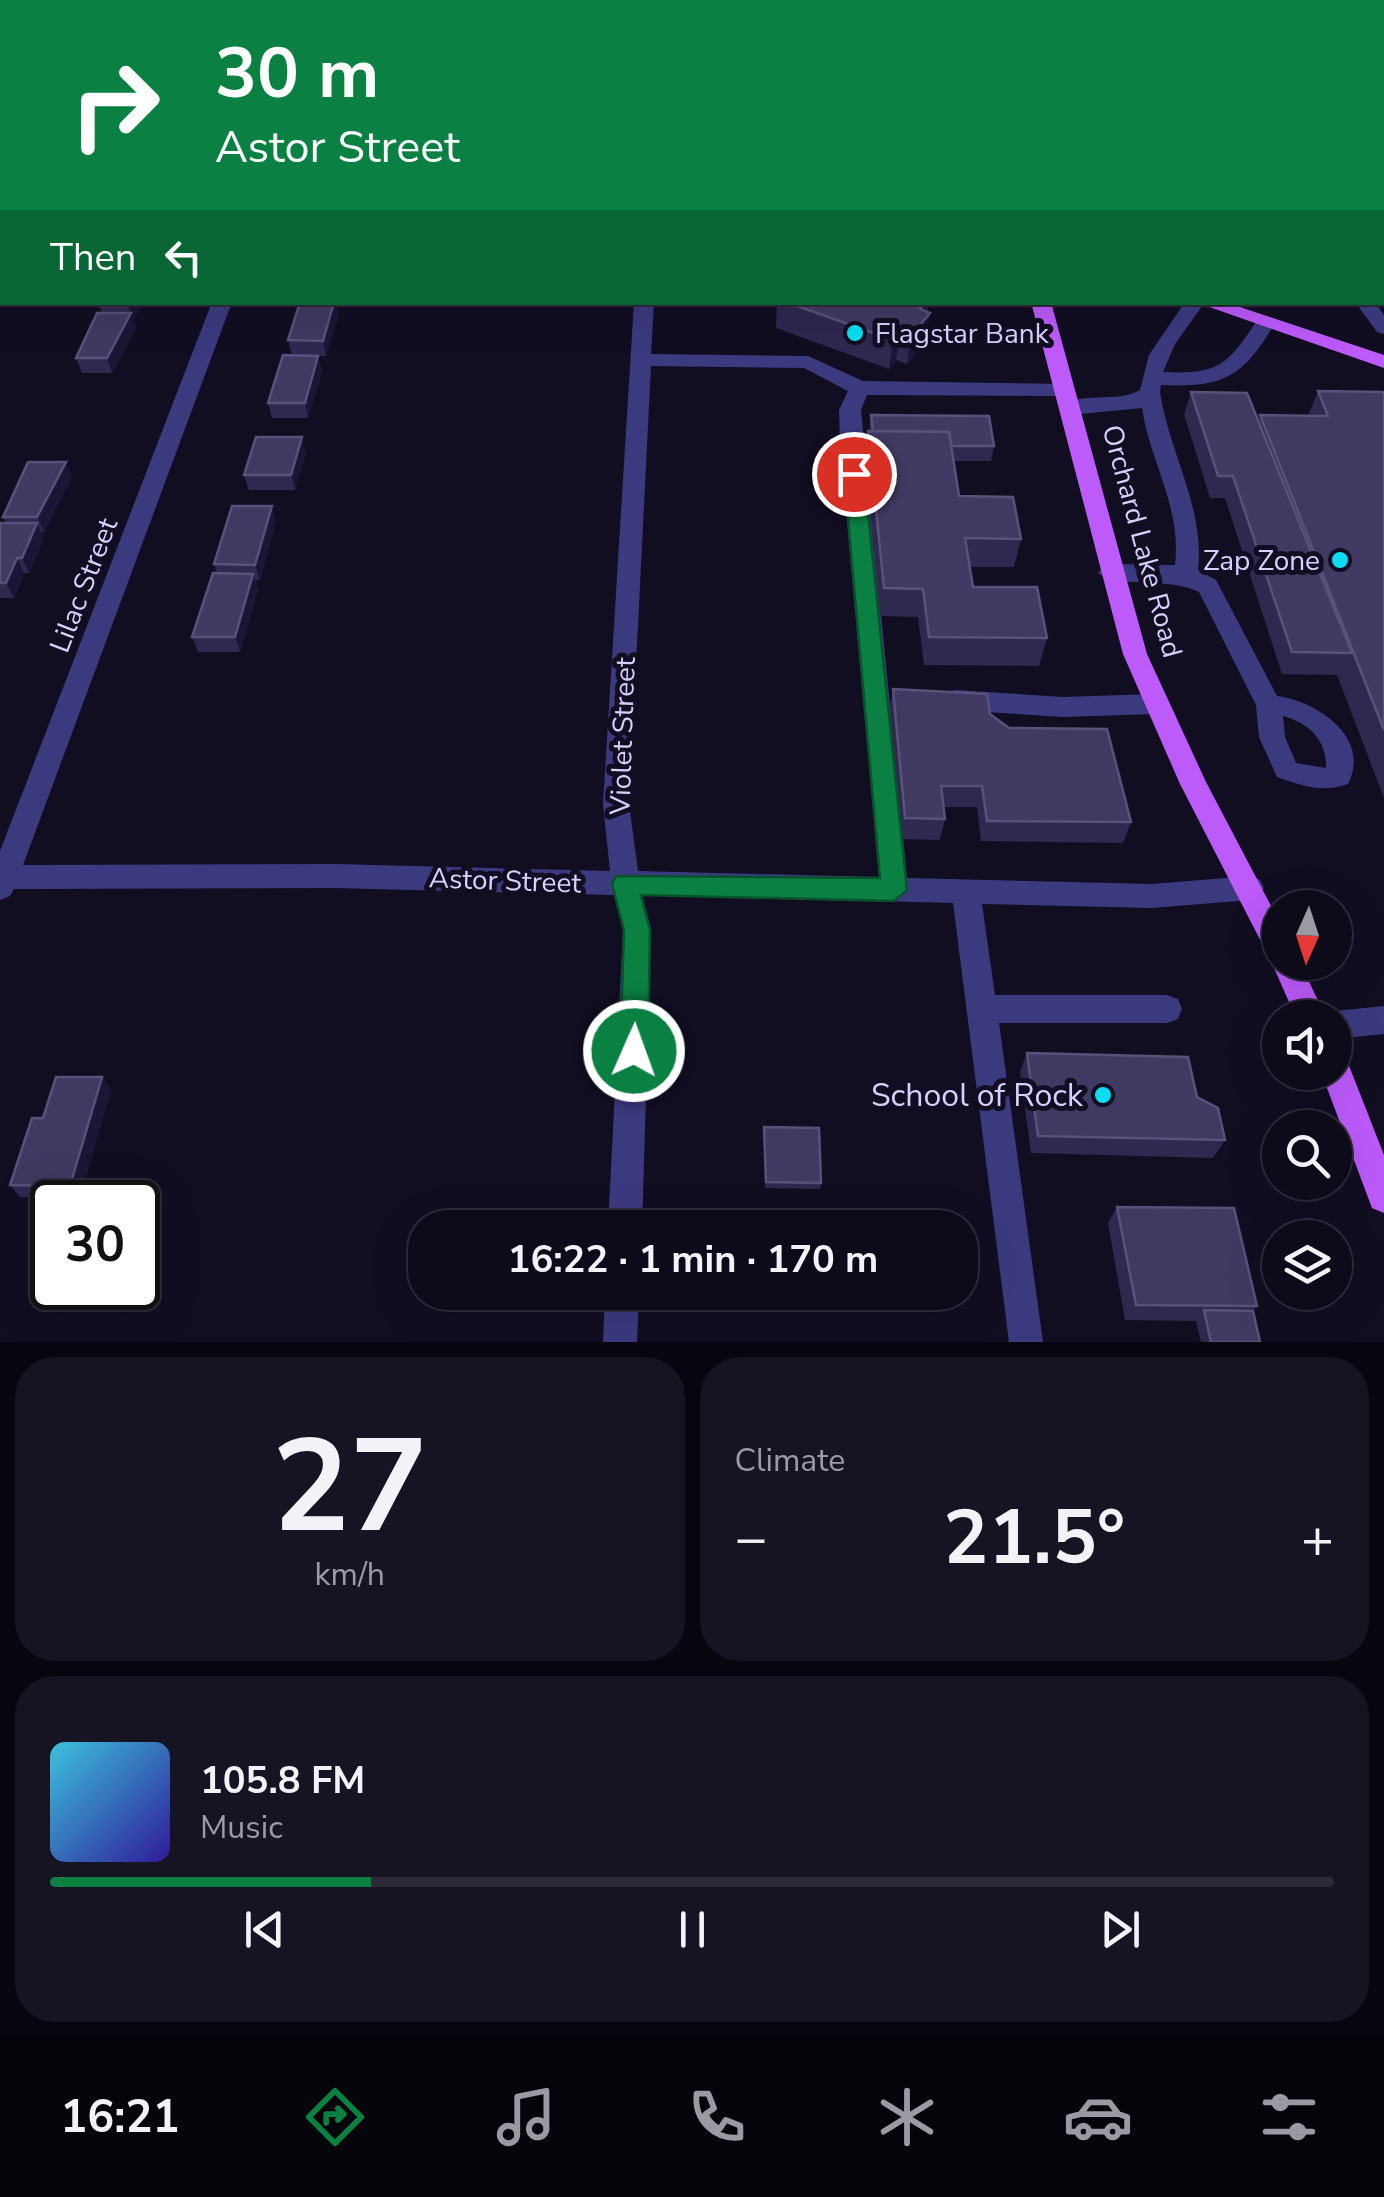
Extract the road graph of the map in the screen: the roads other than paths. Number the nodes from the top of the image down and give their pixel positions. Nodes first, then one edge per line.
1 (221, 305) edge
2 (644, 305) edge
3 (1041, 305) edge
4 (1194, 305) edge
5 (1213, 305) edge
6 (1366, 305) edge
7 (1265, 323) junction
8 (1384, 330) edge
9 (641, 360) junction
10 (1378, 360) edge
11 (1152, 385) junction
12 (859, 388) junction
13 (1067, 399) junction
14 (1110, 572) junction
15 (1186, 574) junction
16 (932, 698) edge
17 (1155, 704) junction
18 (1270, 705) dead end
19 (1, 881) edge
20 (625, 884) junction
21 (1250, 888) junction
22 (894, 890) junction
23 (966, 892) junction
24 (1262, 913) edge
25 (982, 1009) junction
26 (1167, 1009) dead end
27 (1384, 1020) edge
28 (1352, 1023) edge
29 (1343, 1090) edge
30 (1384, 1196) edge
31 (626, 1210) edge
32 (621, 1310) edge
33 (620, 1342) edge
34 (1026, 1342) edge

1 - 19 street, Lilac Street
2 - 9 street, Violet Street
3 - 13 main road, Orchard Lake Road
4 - 11 street
5 - 7 main road
6 - 8 street
7 - 10 main road
7 - 11 street
8 - 10 street
9 - 12 street
9 - 20 street, Violet Street
11 - 13 street
11 - 15 street
12 - 13 street
12 - 22 street
13 - 14 main road, Orchard Lake Road
14 - 15 street
14 - 17 main road, Orchard Lake Road
15 - 18 street
16 - 17 street
17 - 21 main road, Orchard Lake Road
19 - 20 street, Astor Street
20 - 22 street, Astor Street
20 - 31 street, Violet Street
21 - 23 street, Astor Street
21 - 24 main road, Orchard Lake Road
22 - 23 street, Astor Street
23 - 25 street
25 - 26 street
25 - 34 street
27 - 28 street
29 - 30 main road
32 - 33 street

